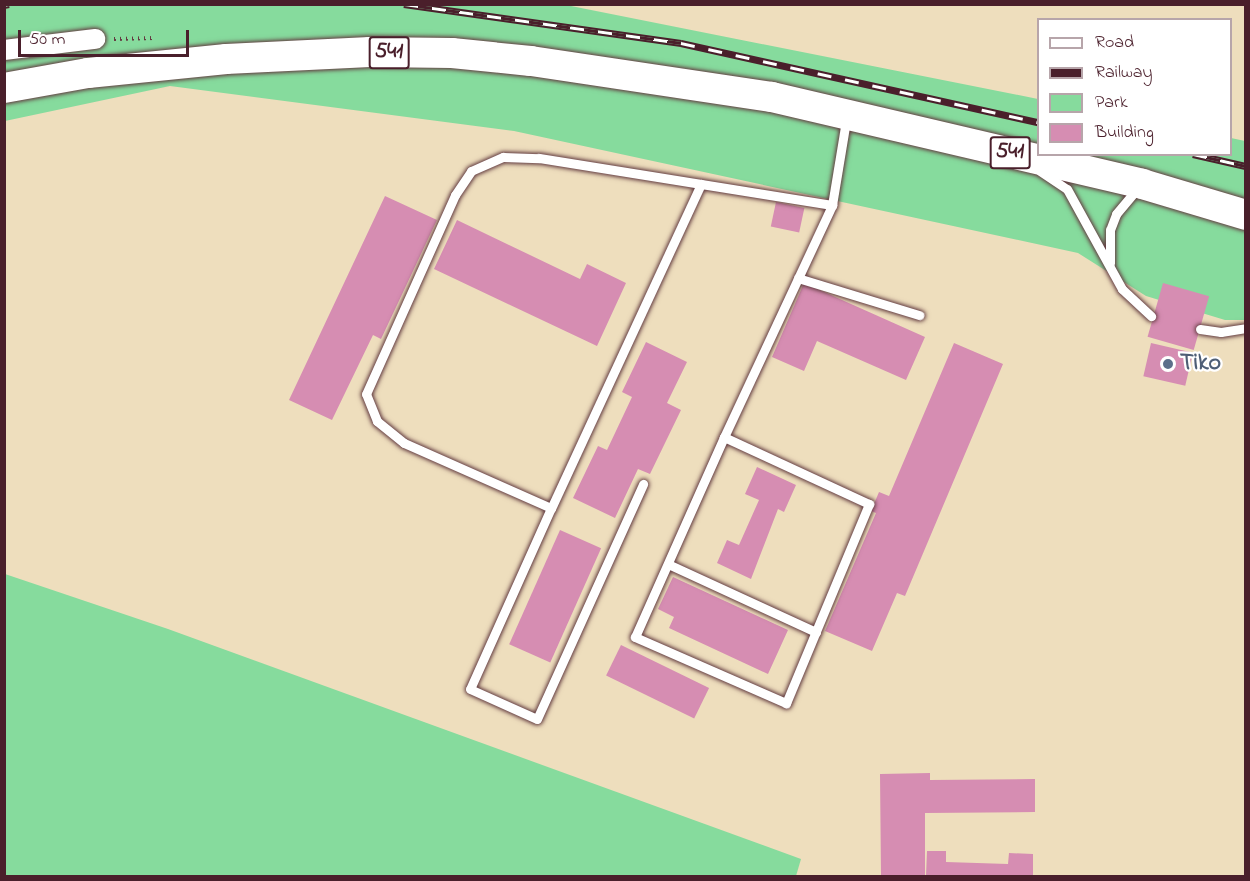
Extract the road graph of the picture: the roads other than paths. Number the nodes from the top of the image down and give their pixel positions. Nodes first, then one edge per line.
1 (95, 39) dead end
2 (4, 50) edge
3 (4, 88) edge
4 (847, 115) junction
5 (1016, 154) junction
6 (701, 184) junction
7 (1143, 184) junction
8 (832, 205) junction
9 (1245, 215) edge
10 (1110, 267) junction
11 (798, 278) junction
12 (919, 315) dead end
13 (1152, 316) dead end
14 (1245, 328) edge
15 (1200, 329) dead end
16 (724, 437) junction
17 (643, 484) dead end
18 (551, 508) junction
19 (668, 564) junction
20 (816, 632) junction

1 - 2 street
3 - 4 main road, 541
4 - 5 main road, 541
4 - 8 lane
5 - 7 main road, 541
5 - 10 lane
6 - 8 lane
6 - 18 lane
6 - 18 lane
7 - 9 main road, 541
7 - 10 lane
8 - 11 lane
10 - 13 lane
11 - 12 lane
11 - 16 lane
14 - 15 lane
16 - 19 lane
16 - 20 lane
17 - 18 lane
19 - 20 lane
19 - 20 lane

